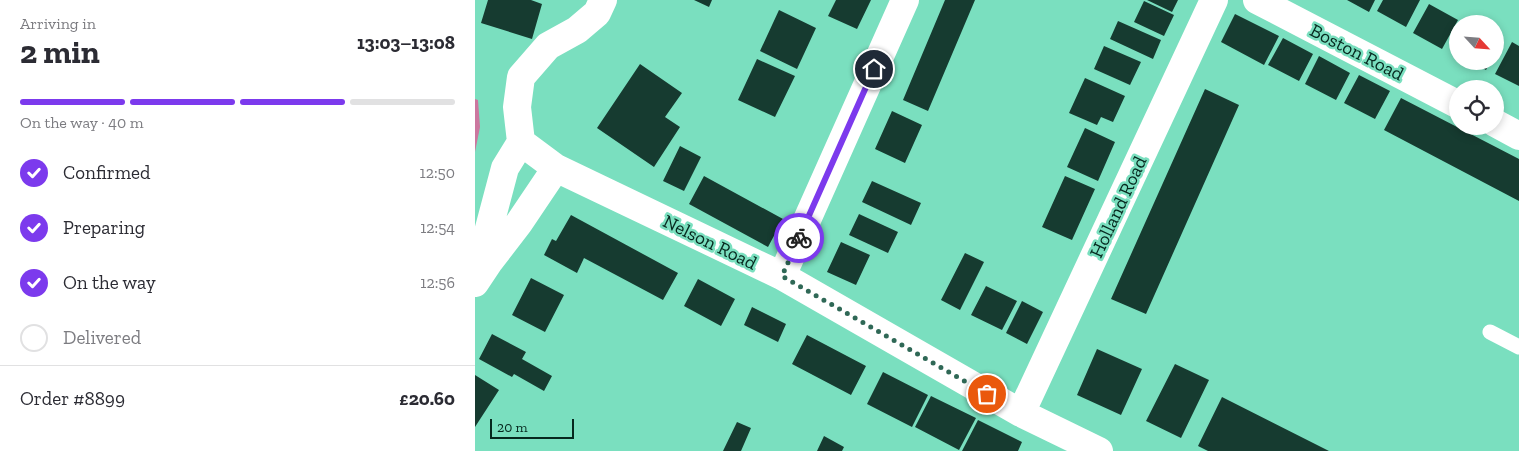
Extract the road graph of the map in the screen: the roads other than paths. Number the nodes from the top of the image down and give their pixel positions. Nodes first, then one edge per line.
1 (603, 0) edge
2 (905, 0) edge
3 (1214, 0) edge
4 (1257, 0) edge
5 (1449, 100) edge
6 (1504, 128) edge
7 (1519, 136) edge
8 (521, 142) junction
9 (555, 168) junction
10 (482, 273) edge
11 (782, 276) junction
12 (1490, 332) dead end
13 (1519, 347) edge
14 (1021, 413) junction
15 (1099, 451) edge

1 - 8 street
2 - 11 street
3 - 14 street, Holland Road
4 - 5 street, Boston Road
6 - 7 street
8 - 9 street, Nelson Road
8 - 10 street
9 - 10 street
9 - 11 street, Nelson Road
11 - 14 street, Nelson Road
12 - 13 lane
14 - 15 street, Nelson Road

